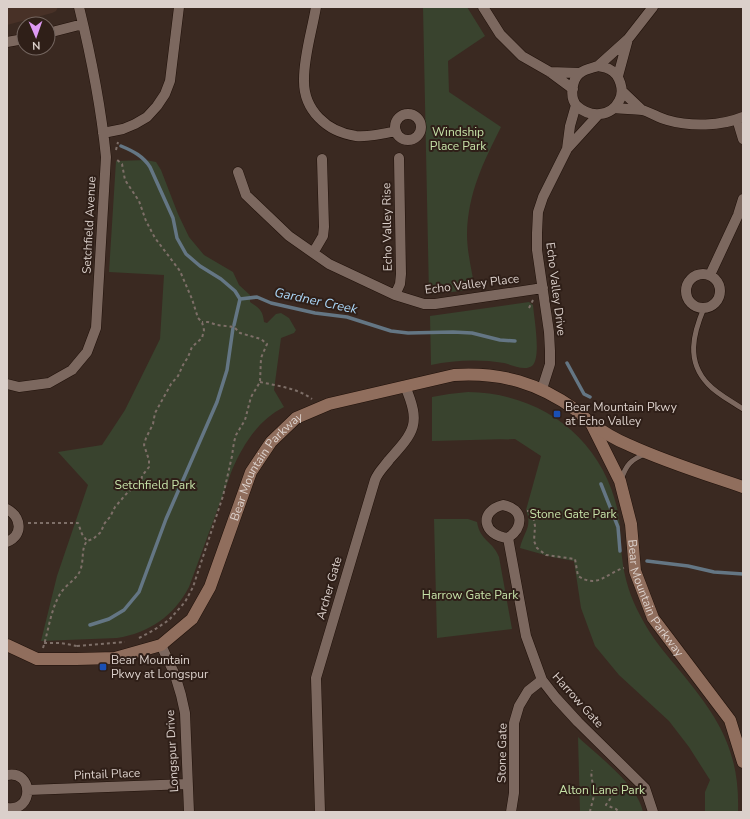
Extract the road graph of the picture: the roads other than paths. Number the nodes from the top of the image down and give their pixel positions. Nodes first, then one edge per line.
1 (79, 7) edge
2 (179, 7) edge
3 (316, 7) edge
4 (483, 7) edge
5 (653, 7) edge
6 (83, 24) junction
7 (56, 31) edge
8 (628, 39) junction
9 (598, 66) junction
10 (550, 72) junction
11 (580, 73) junction
12 (618, 76) junction
13 (573, 89) junction
14 (622, 91) junction
15 (576, 105) junction
16 (614, 108) junction
17 (642, 110) junction
18 (598, 115) junction
19 (740, 118) edge
20 (396, 131) dead end
21 (104, 133) junction
22 (743, 139) edge
23 (567, 149) junction
24 (399, 158) dead end
25 (322, 159) dead end
26 (238, 172) dead end
27 (743, 200) edge
28 (312, 253) junction
29 (710, 276) junction
30 (543, 288) junction
31 (395, 295) junction
32 (704, 308) junction
33 (7, 384) edge
34 (405, 386) junction
35 (542, 389) junction
36 (743, 409) edge
37 (591, 423) junction
38 (649, 453) junction
39 (620, 481) junction
40 (743, 487) edge
41 (7, 509) edge
42 (508, 538) junction
43 (7, 542) edge
44 (7, 645) edge
45 (161, 645) junction
46 (542, 680) junction
47 (743, 762) edge
48 (7, 775) edge
49 (187, 784) junction
50 (28, 790) junction
51 (7, 808) edge
52 (189, 812) edge
53 (320, 812) edge
54 (511, 812) edge
55 (652, 812) edge

1 - 6 street, Setchfield Avenue
2 - 21 street
3 - 20 street
4 - 10 street
5 - 8 street
6 - 7 street
6 - 21 street, Setchfield Avenue
8 - 9 street
8 - 12 street
9 - 11 street
9 - 12 street
10 - 11 street
10 - 13 street
11 - 13 street
12 - 14 street
13 - 15 street
14 - 16 street
14 - 17 street
15 - 18 street
15 - 23 street, Echo Valley Drive
16 - 17 street
16 - 18 street
17 - 19 street
18 - 23 street, Echo Valley Drive
19 - 22 street
21 - 33 street, Setchfield Avenue
23 - 30 street, Echo Valley Drive
24 - 31 street, Echo Valley Rise
25 - 28 street
26 - 28 street, Echo Valley Place
27 - 29 street
28 - 31 street, Echo Valley Place
29 - 32 street
29 - 32 street
30 - 31 street, Echo Valley Place
30 - 35 street, Echo Valley Drive
32 - 36 lane
34 - 35 street, Bear Mountain Parkway
34 - 45 street, Bear Mountain Parkway
34 - 53 street, Archer Gate
35 - 37 street, Bear Mountain Parkway
37 - 38 street, Bear Mountain Parkway
37 - 39 street, Bear Mountain Parkway
38 - 39 lane
38 - 40 street, Bear Mountain Parkway
39 - 47 street, Bear Mountain Parkway
41 - 43 street
42 - 42 street
42 - 46 street, Harrow Gate
44 - 45 street, Bear Mountain Parkway
45 - 49 street, Longspur Drive
46 - 54 street, Stone Gate
46 - 55 street, Harrow Gate
48 - 50 street
49 - 50 street, Pintail Place
49 - 52 street, Longspur Drive
50 - 51 street

